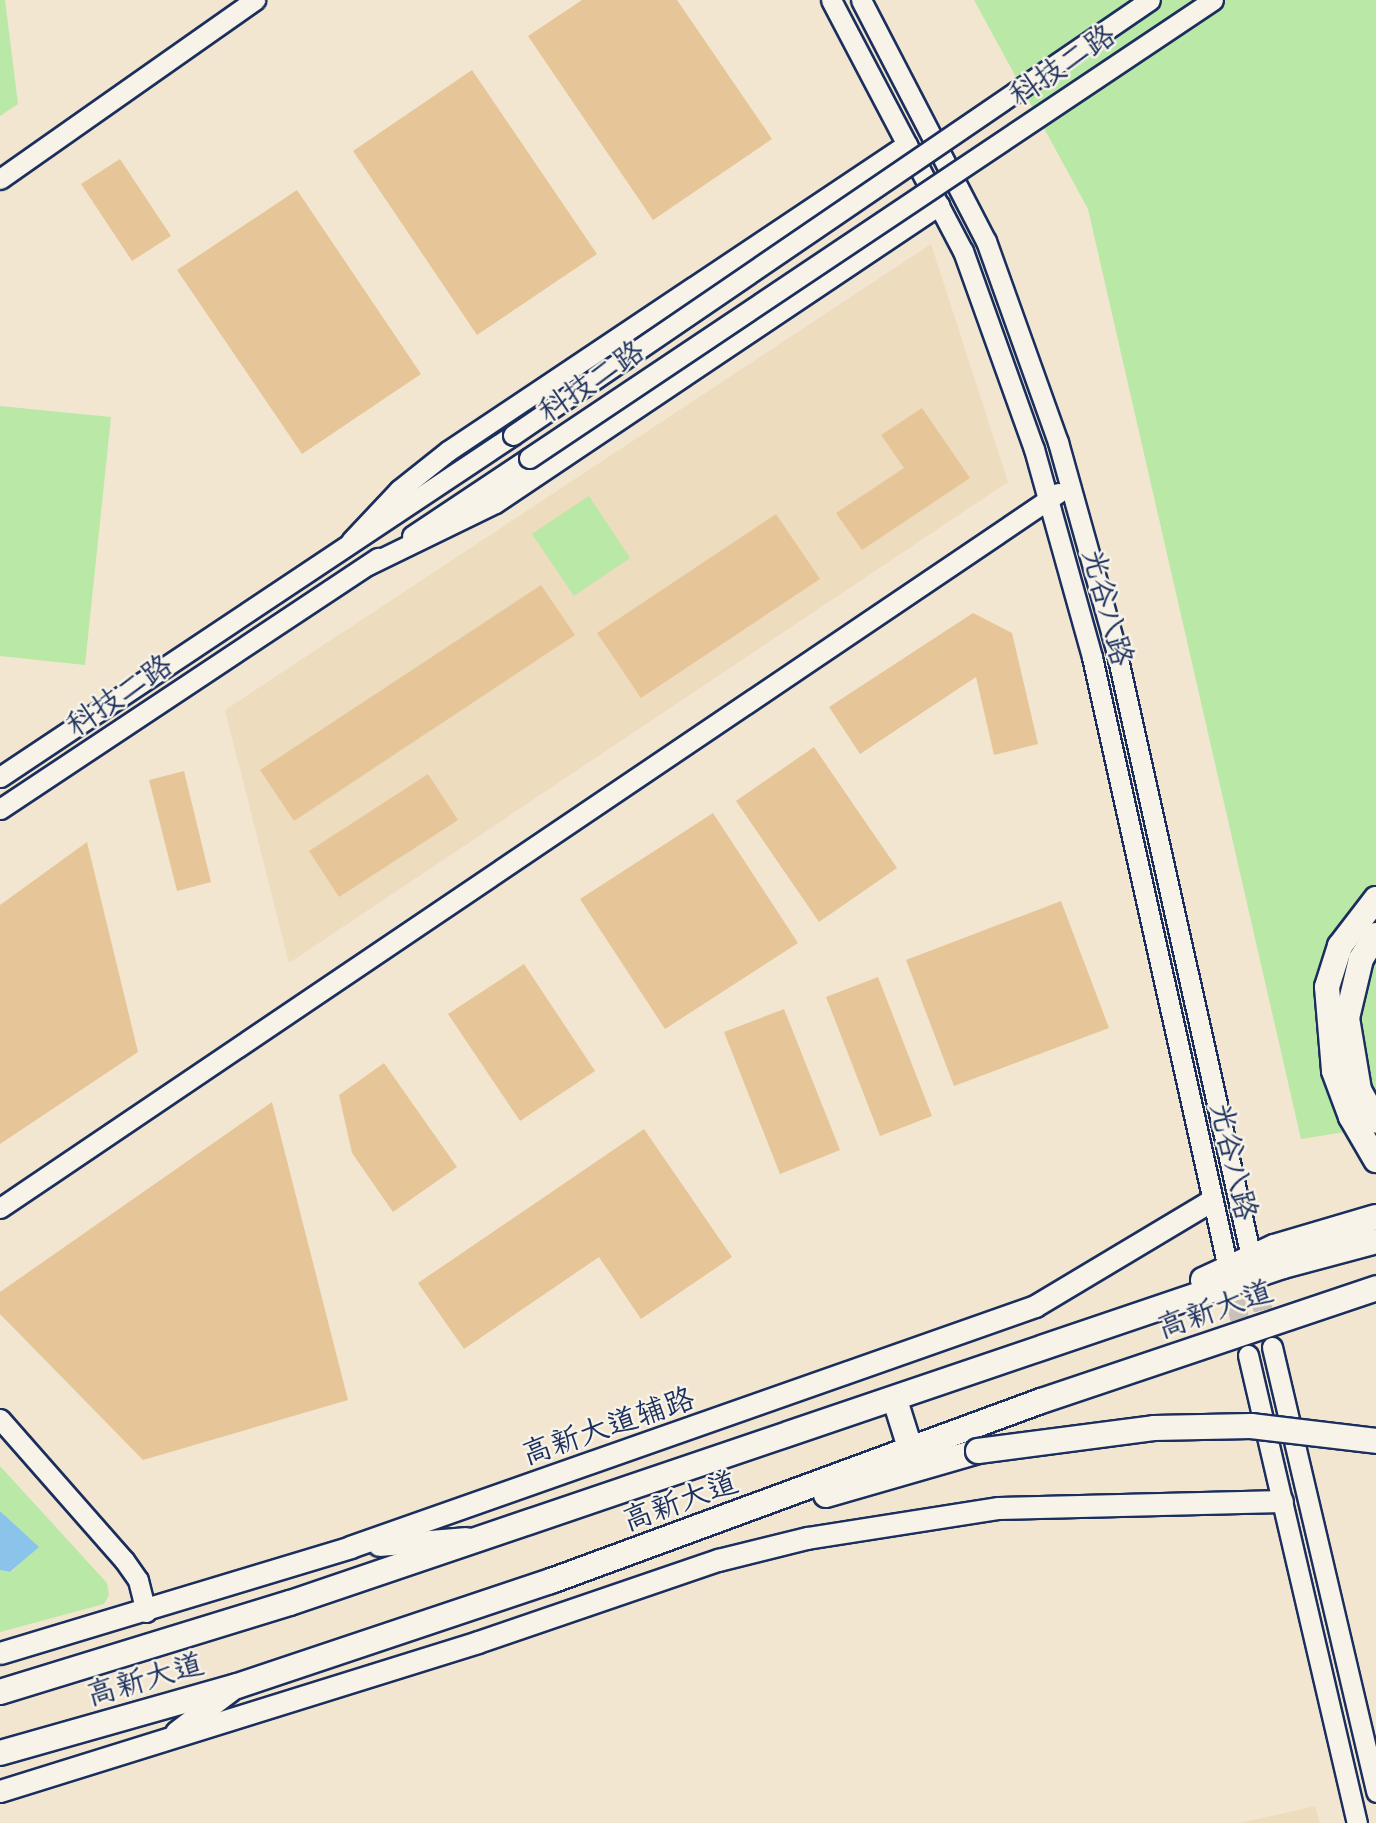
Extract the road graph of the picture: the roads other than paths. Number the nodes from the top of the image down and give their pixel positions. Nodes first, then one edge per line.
1 (255, 0) edge
2 (831, 0) edge
3 (861, 0) edge
4 (1150, 0) edge
5 (1213, 0) edge
6 (907, 144) junction
7 (0, 180) edge
8 (939, 205) junction
9 (1070, 485) junction
10 (1048, 500) junction
11 (351, 541) junction
12 (368, 565) junction
13 (0, 777) edge
14 (0, 809) edge
15 (1376, 899) edge
16 (1376, 935) edge
17 (1376, 1121) edge
18 (1376, 1160) edge
19 (1212, 1200) junction
20 (0, 1208) edge
21 (1376, 1217) edge
22 (1376, 1241) edge
23 (1249, 1248) tunnel mouth
24 (1279, 1257) junction
25 (1227, 1264) tunnel mouth
26 (1376, 1288) edge
27 (1272, 1347) tunnel mouth
28 (1248, 1355) tunnel mouth
29 (895, 1400) junction
30 (0, 1419) edge
31 (1376, 1441) edge
32 (911, 1448) junction
33 (1282, 1501) junction
34 (489, 1536) junction
35 (350, 1547) junction
36 (551, 1581) junction
37 (146, 1612) junction
38 (0, 1653) edge
39 (237, 1686) junction
40 (0, 1692) edge
41 (163, 1741) junction
42 (0, 1753) edge
43 (0, 1791) edge
44 (1376, 1792) edge
45 (1357, 1823) edge

1 - 7 street
2 - 6 street, 光谷八路
3 - 9 street, 光谷八路
4 - 11 street, 科技二路, bridge
5 - 12 street, 科技二路, bridge
6 - 8 street, 光谷八路
6 - 11 street
8 - 10 street, 光谷八路
8 - 12 street
9 - 10 street
9 - 23 street, 光谷八路
10 - 19 street, 光谷八路
10 - 20 street
11 - 13 street, 科技二路
12 - 14 street, 科技二路
15 - 18 highway
16 - 17 highway
19 - 25 street, 光谷八路
19 - 35 main road, 高新大道辅路
21 - 24 highway
22 - 24 highway, 高新大道
24 - 29 highway, 高新大道
26 - 32 highway, 高新大道
27 - 44 street
28 - 33 street
29 - 32 highway
29 - 34 highway, 高新大道
30 - 37 street
31 - 36 highway, bridge
32 - 36 highway, 高新大道
33 - 41 main road
33 - 45 street
34 - 35 main road
34 - 40 highway, 高新大道
35 - 37 main road, 高新大道辅路
36 - 39 highway, 高新大道
37 - 38 main road, 高新大道辅路
39 - 41 main road
39 - 42 highway, 高新大道
41 - 43 main road

